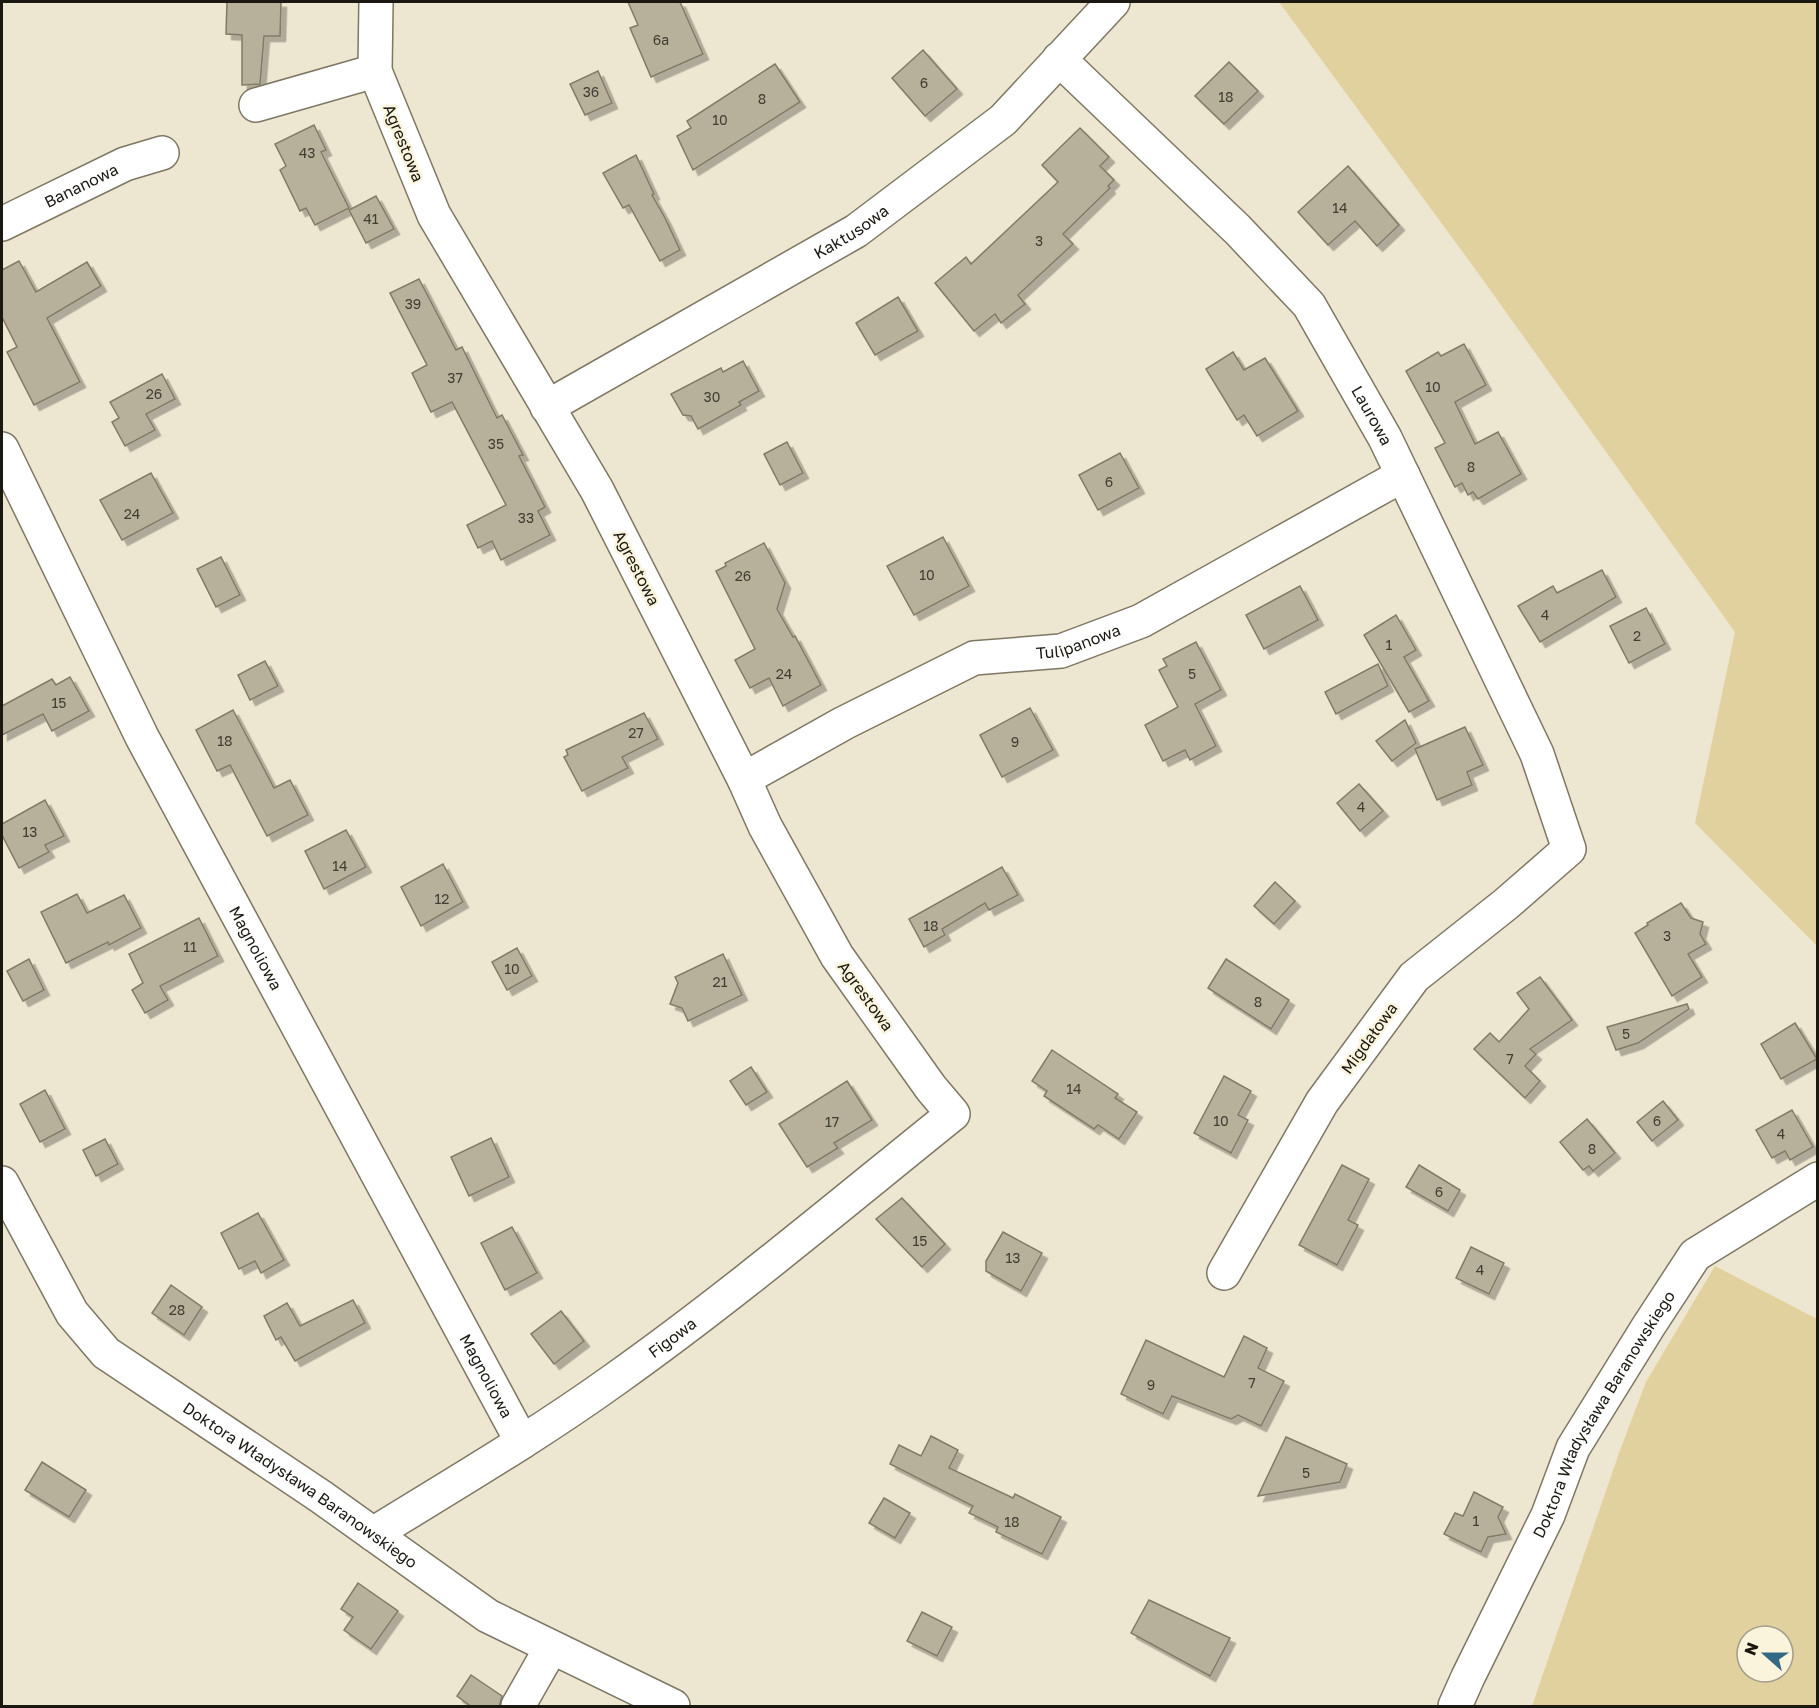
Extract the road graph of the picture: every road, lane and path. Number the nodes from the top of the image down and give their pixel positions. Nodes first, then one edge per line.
1 (376, 2) edge
2 (1113, 2) edge
3 (1059, 59) junction
4 (375, 71) junction
5 (256, 105) dead end
6 (162, 153) dead end
7 (2, 224) edge
8 (547, 406) junction
9 (2, 449) edge
10 (1403, 475) junction
11 (744, 779) junction
12 (1569, 849) joint
13 (953, 1114) joint
14 (1818, 1179) edge
15 (4, 1195) edge
16 (1224, 1273) dead end
17 (522, 1442) junction
18 (373, 1534) junction
19 (551, 1648) junction
20 (518, 1707) edge
21 (673, 1707) edge
22 (1455, 1707) edge

1 - 4 street, Agrestowa
2 - 3 street, Kaktusowa
3 - 8 street, Kaktusowa
3 - 10 street, Laurowa
4 - 5 street
4 - 8 street, Agrestowa
6 - 7 street, Bananowa
8 - 11 street, Agrestowa
9 - 17 street, Magnoliowa
10 - 11 street, Tulipanowa
10 - 12 street, Laurowa
11 - 13 street, Agrestowa
12 - 16 street, Migdałowa
13 - 17 street, Figowa
14 - 22 street, Doktora Władysława Baranowskiego
15 - 18 street, Doktora Władysława Baranowskiego
17 - 18 street, Figowa
18 - 19 street, Doktora Władysława Baranowskiego
19 - 20 street
19 - 21 street, Doktora Władysława Baranowskiego

